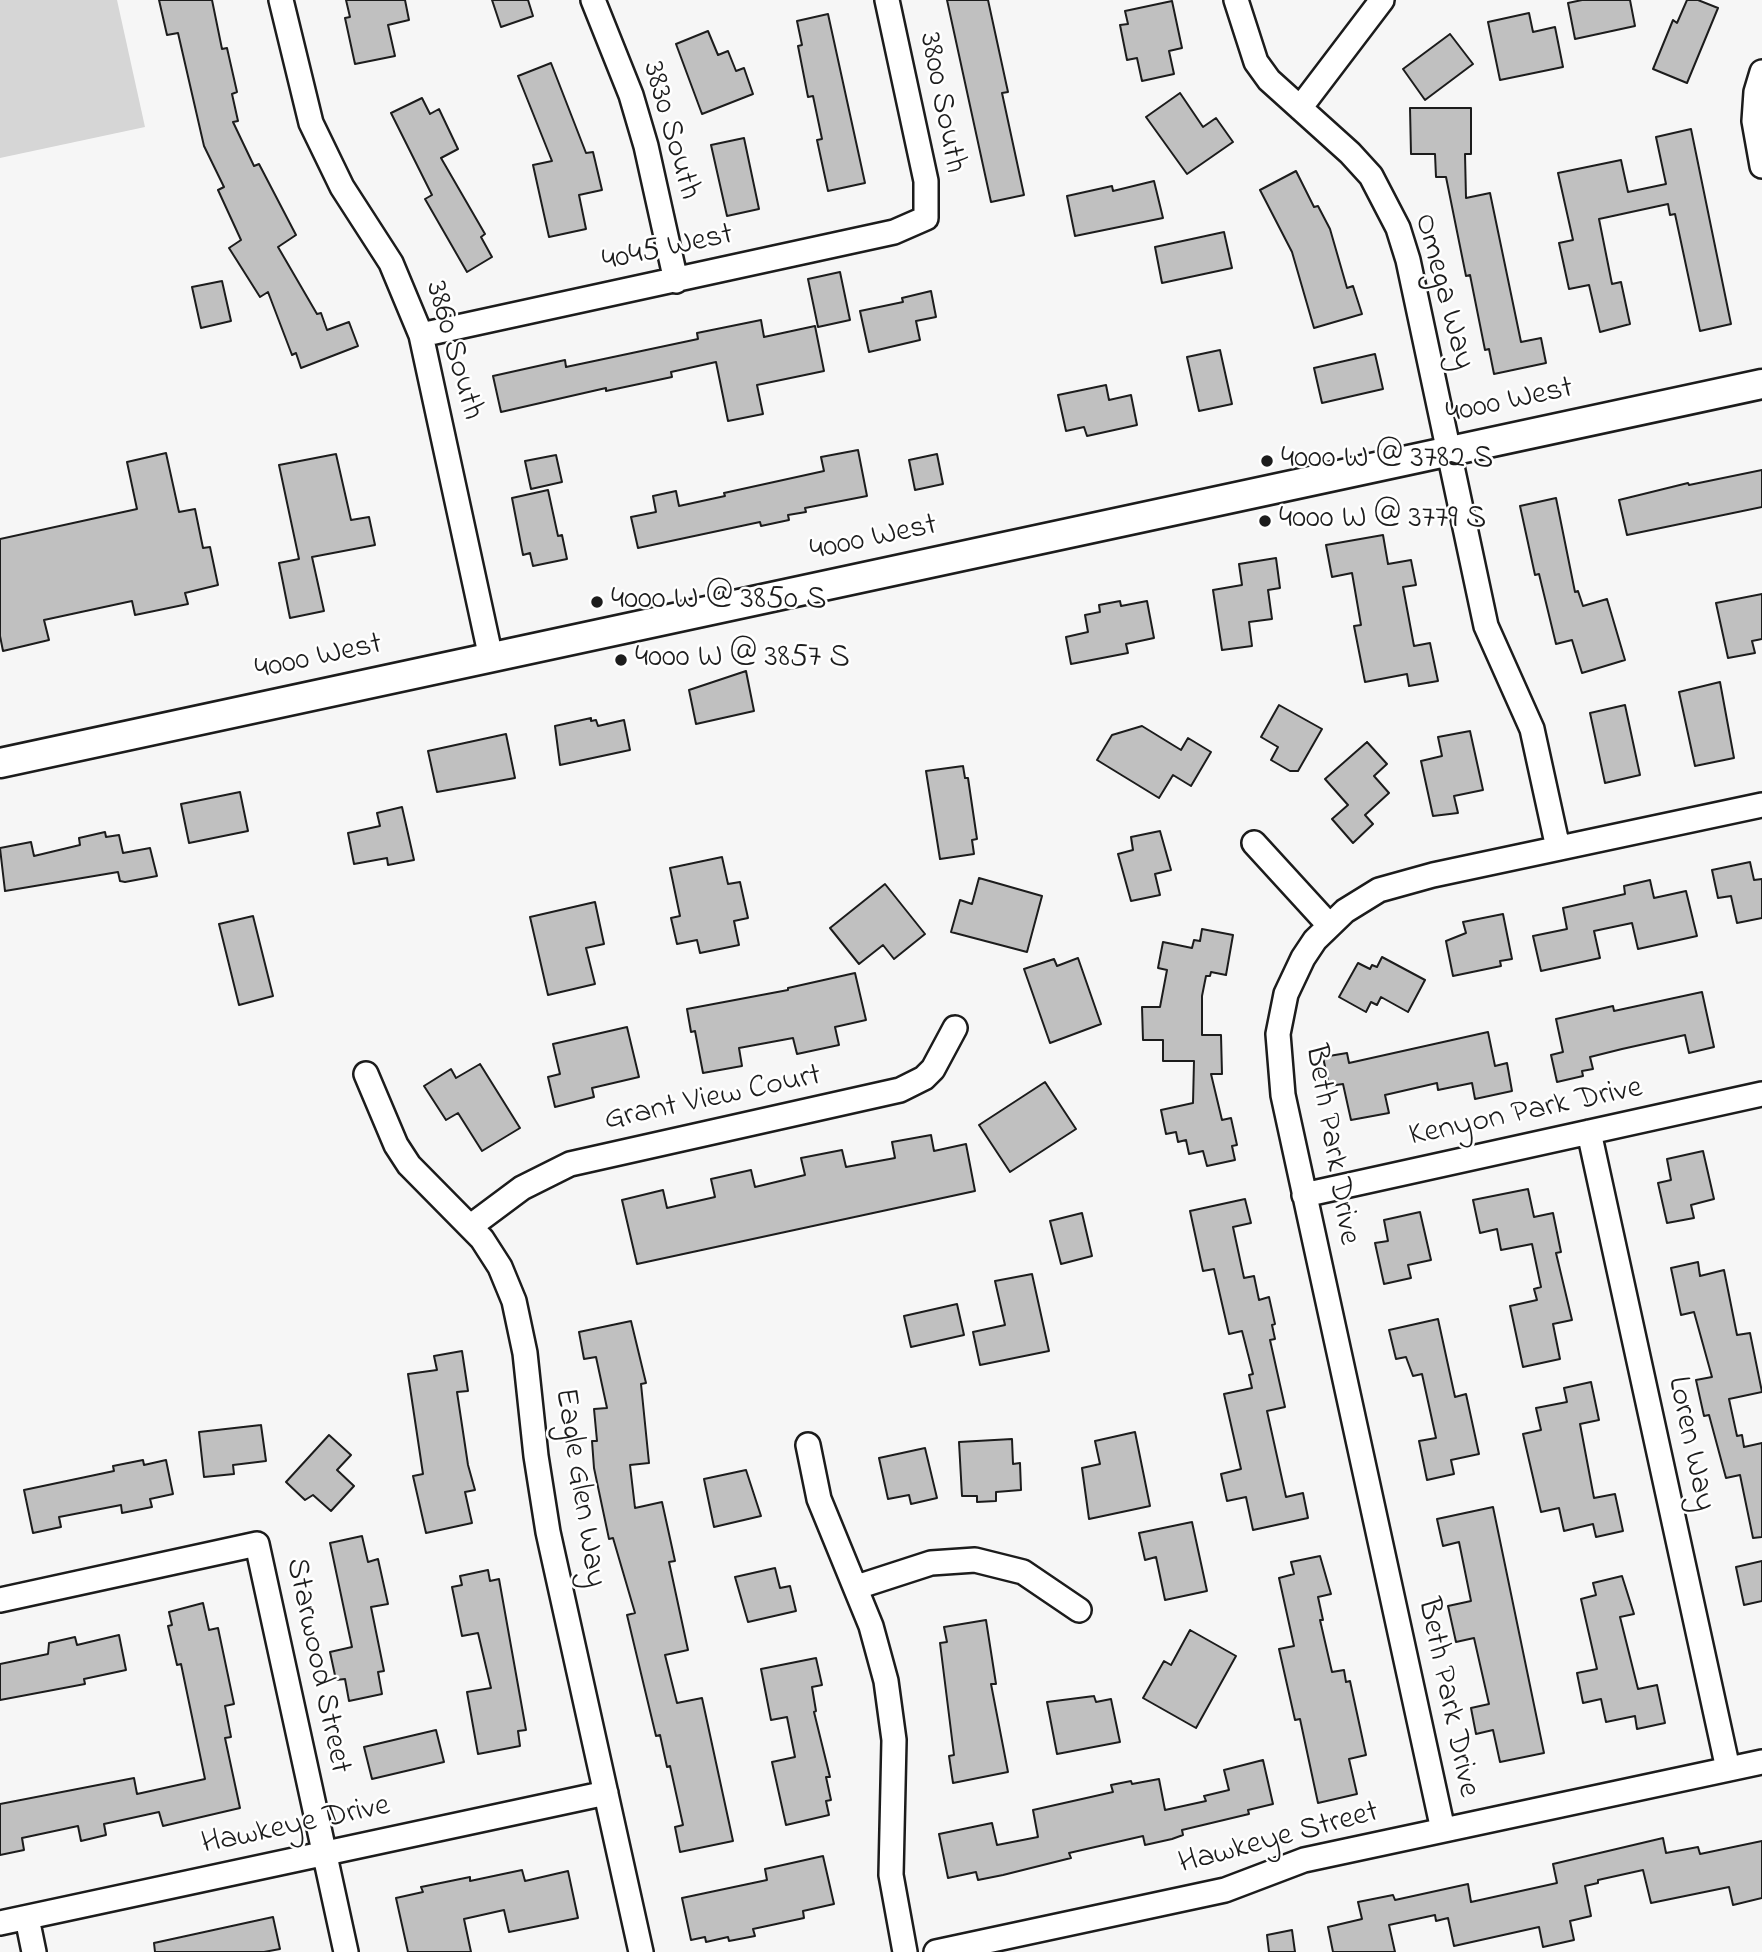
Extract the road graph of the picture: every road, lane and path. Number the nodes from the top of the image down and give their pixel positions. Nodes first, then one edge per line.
1 (281, 0) edge
2 (593, 0) edge
3 (887, 0) edge
4 (1236, 0) edge
5 (1382, 0) edge
6 (1762, 72) edge
7 (1300, 108) junction
8 (1762, 166) edge
9 (926, 218) joint
10 (676, 281) junction
11 (421, 335) junction
12 (1762, 384) edge
13 (1448, 452) junction
14 (491, 658) junction
15 (0, 763) edge
16 (1762, 805) edge
17 (1254, 843) dead end
18 (1558, 848) junction
19 (1329, 925) junction
20 (955, 1028) dead end
21 (366, 1074) dead end
22 (1762, 1094) edge
23 (1589, 1132) junction
24 (1304, 1195) junction
25 (471, 1226) junction
26 (808, 1445) dead end
27 (857, 1587) junction
28 (0, 1600) edge
29 (1079, 1610) dead end
30 (1762, 1762) edge
31 (1728, 1769) junction
32 (606, 1793) junction
33 (1443, 1830) junction
34 (325, 1854) junction
35 (27, 1917) junction
36 (0, 1923) edge
37 (34, 1952) edge
38 (346, 1952) edge
39 (641, 1952) edge
40 (905, 1952) edge
41 (936, 1952) edge

1 - 11 street, 3860 South
2 - 10 street, 3830 South
3 - 9 street, 3800 South
4 - 7 street, Omega Way
5 - 7 street
6 - 8 street
7 - 13 street, Omega Way
9 - 10 street, 4045 West
10 - 11 street, 4045 West
11 - 14 street, 3860 South
12 - 13 street, 4000 West
13 - 14 street, 4000 West
13 - 18 street, Omega Way
14 - 15 street, 4000 West
16 - 18 street, Beth Park Drive
17 - 19 street
18 - 19 street, Beth Park Drive
19 - 24 street, Beth Park Drive
20 - 25 street, Grant View Court
21 - 25 street, Eagle Glen Way
22 - 23 street, Kenyon Park Drive
23 - 24 street, Kenyon Park Drive
23 - 31 street, Loren Way
24 - 33 street, Beth Park Drive
25 - 32 street, Eagle Glen Way
26 - 27 street
27 - 29 street
27 - 40 street
28 - 34 street, Starwood Street
30 - 31 street, Hawkeye Street
31 - 33 street, Hawkeye Street
32 - 34 street, Hawkeye Drive
32 - 39 street, Eagle Glen Way
33 - 41 street, Hawkeye Street
34 - 35 street, Hawkeye Drive
34 - 38 street
35 - 36 street, Hawkeye Drive
35 - 37 street

